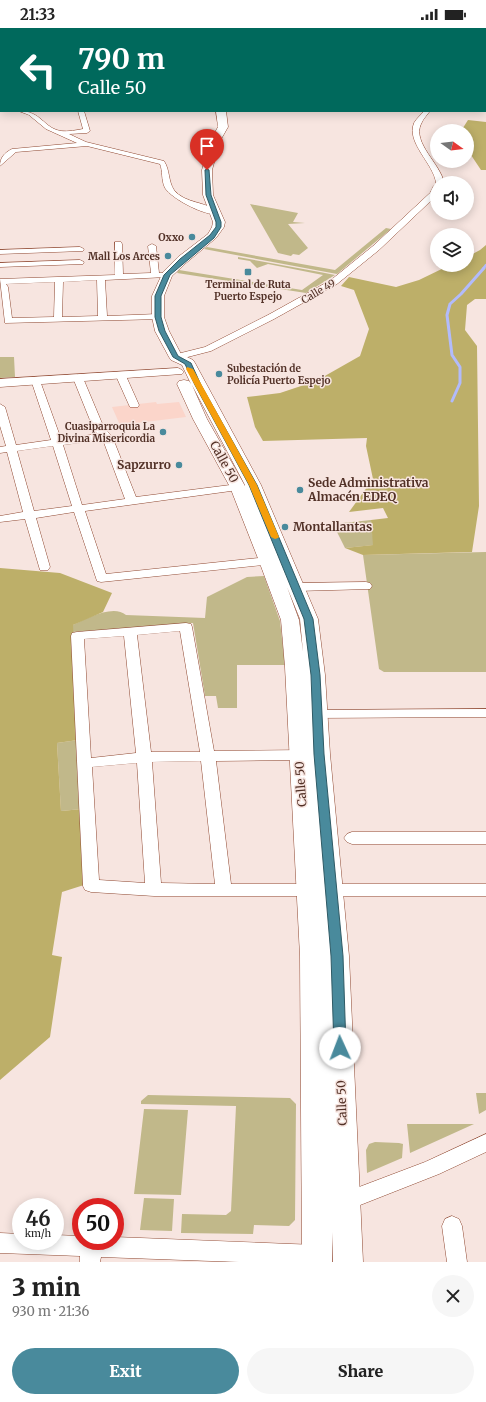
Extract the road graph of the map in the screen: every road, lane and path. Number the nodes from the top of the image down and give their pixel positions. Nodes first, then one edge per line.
1 (25, 112) edge
2 (81, 112) edge
3 (221, 112) edge
4 (426, 112) edge
5 (59, 133) junction
6 (86, 144) junction
7 (0, 164) edge
8 (439, 176) edge
9 (430, 197) edge
10 (214, 212) junction
11 (118, 244) dead end
12 (152, 246) dead end
13 (0, 252) edge
14 (80, 262) junction
15 (0, 265) edge
16 (161, 275) junction
17 (120, 277) junction
18 (80, 278) junction
19 (101, 278) junction
20 (59, 279) junction
21 (0, 283) edge
22 (158, 317) junction
23 (103, 318) junction
24 (58, 320) junction
25 (177, 365) junction
26 (121, 376) junction
27 (78, 378) junction
28 (36, 380) junction
29 (0, 383) edge
30 (134, 405) dead end
31 (0, 407) edge
32 (107, 436) junction
33 (58, 443) junction
34 (12, 448) junction
35 (0, 450) edge
36 (238, 487) junction
37 (131, 500) junction
38 (79, 508) junction
39 (29, 514) junction
40 (0, 519) edge
41 (268, 561) junction
42 (44, 567) dead end
43 (296, 586) junction
44 (366, 586) dead end
45 (130, 632) junction
46 (486, 713) edge
47 (317, 714) junction
48 (297, 715) junction
49 (309, 755) junction
50 (208, 756) junction
51 (144, 757) junction
52 (85, 763) junction
53 (352, 838) dead end
54 (486, 838) edge
55 (154, 890) junction
56 (224, 890) junction
57 (319, 890) junction
58 (486, 890) edge
59 (486, 1143) edge
60 (350, 1199) junction
61 (452, 1226) dead end
62 (0, 1243) edge
63 (91, 1254) edge
64 (316, 1258) edge
65 (348, 1262) edge
66 (456, 1262) edge

1 - 5 street
2 - 5 street
3 - 10 main road, Calle 50
4 - 8 street
5 - 6 street
6 - 7 street
6 - 10 street
9 - 25 street, Calle 49
10 - 16 main road, Calle 50
11 - 17 street
12 - 16 street
13 - 14 street
14 - 15 street
14 - 18 street
16 - 17 street
16 - 22 main road, Calle 50
17 - 19 street
18 - 19 street
18 - 20 street
19 - 23 street
20 - 21 street
20 - 24 street
21 - 24 street
22 - 23 street
22 - 25 main road, Calle 50
23 - 24 street
25 - 26 street
25 - 36 main road, Calle 50
25 - 43 main road, Calle 50
26 - 27 street
26 - 30 street
27 - 28 street
27 - 32 street
28 - 29 street
28 - 33 street
31 - 34 street
32 - 33 street
32 - 37 street
33 - 34 street
33 - 38 street
34 - 35 street
34 - 39 street
36 - 37 street
36 - 41 main road, Calle 50
37 - 38 street
38 - 39 street
38 - 41 street
39 - 40 street
39 - 42 street
41 - 48 main road, Calle 50
43 - 44 street
43 - 47 main road, Calle 50
45 - 50 street
45 - 51 street
45 - 52 street
46 - 47 street
47 - 48 street
47 - 49 main road, Calle 50
48 - 49 main road, Calle 50
49 - 50 street
49 - 57 main road, Calle 50
50 - 51 street
50 - 56 street
51 - 52 street
51 - 55 street
52 - 55 street
53 - 54 street
55 - 56 street
56 - 57 street
57 - 58 street
57 - 60 main road, Calle 50
57 - 64 main road, Calle 50
59 - 60 street
60 - 65 main road, Calle 50
61 - 66 street
62 - 63 street
63 - 64 street

